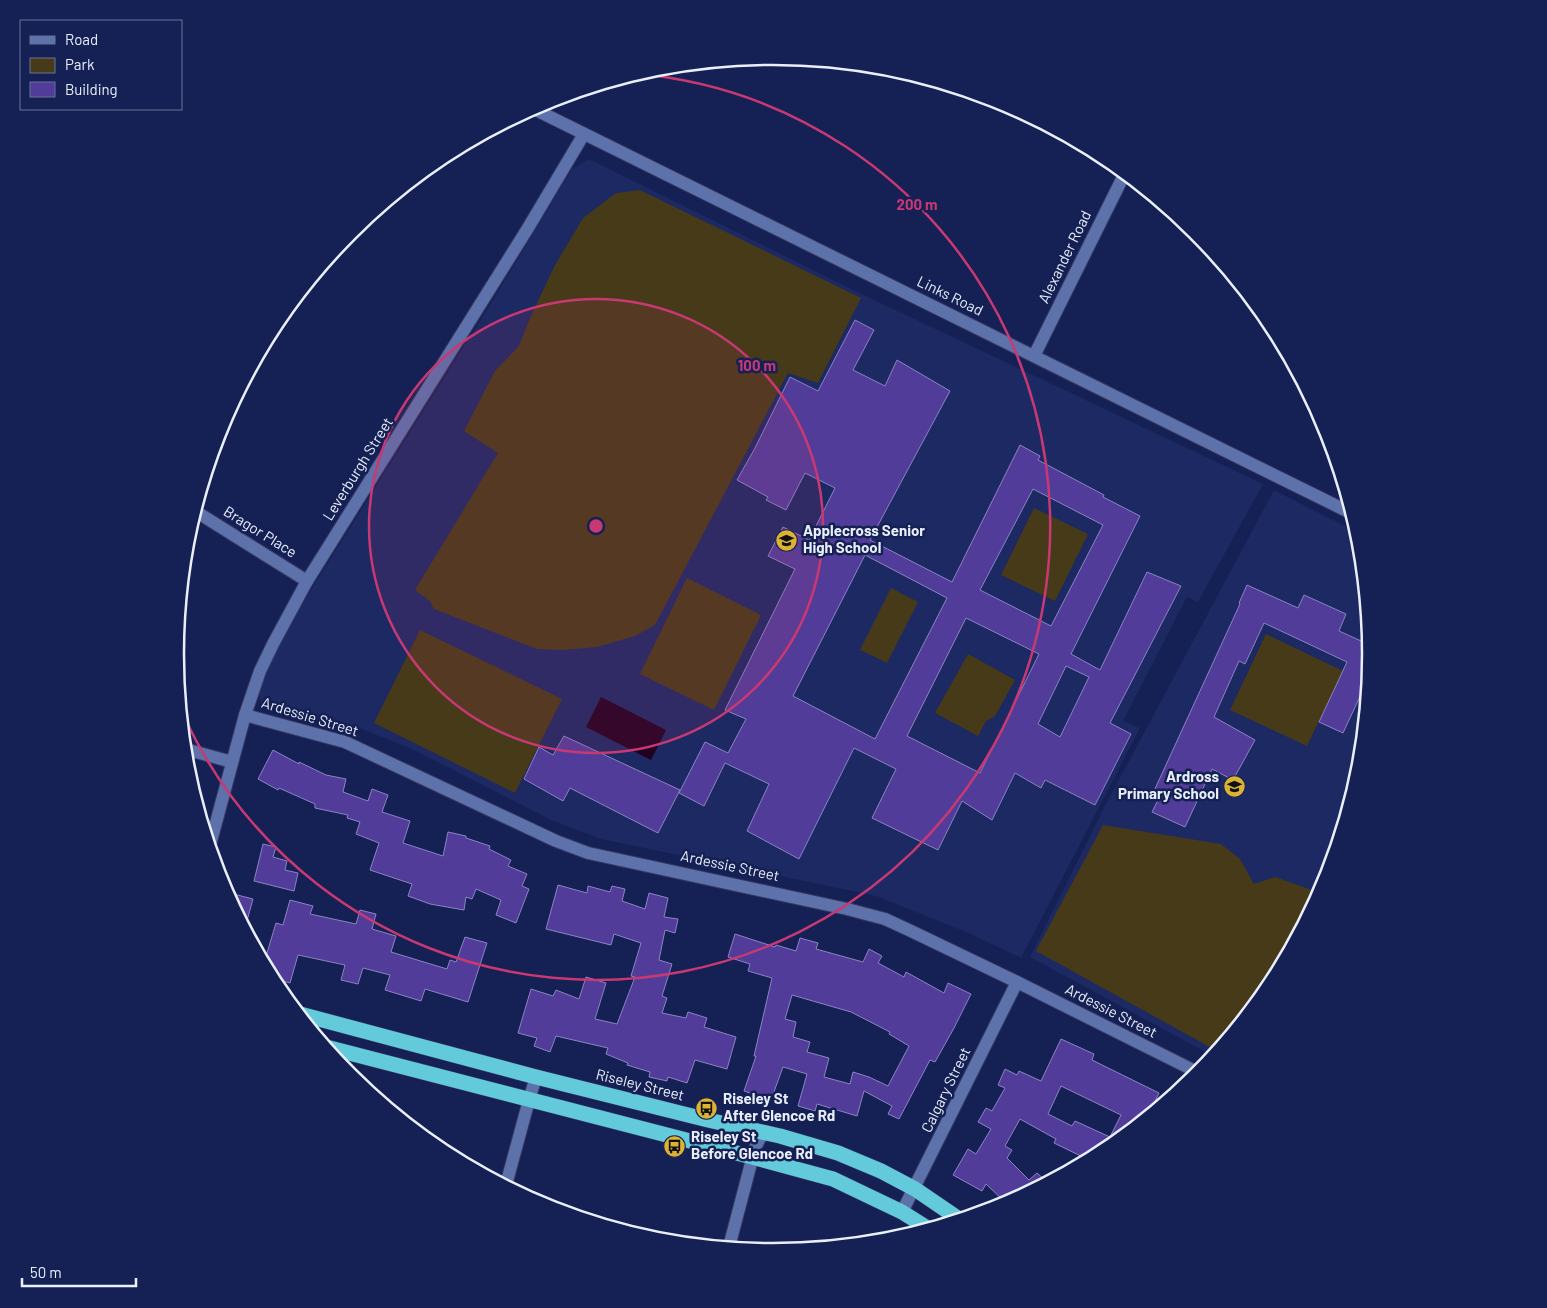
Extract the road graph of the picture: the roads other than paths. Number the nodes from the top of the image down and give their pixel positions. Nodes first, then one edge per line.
1 (542, 113) edge
2 (584, 134) junction
3 (1122, 179) edge
4 (1034, 356) junction
5 (1344, 510) edge
6 (202, 515) edge
7 (307, 581) junction
8 (246, 715) junction
9 (193, 751) edge
10 (232, 762) junction
11 (213, 833) edge
12 (1018, 982) junction
13 (309, 1016) edge
14 (339, 1050) edge
15 (1191, 1069) edge
16 (536, 1077) junction
17 (529, 1100) junction
18 (763, 1132) junction
19 (752, 1157) junction
20 (508, 1179) edge
21 (915, 1189) junction
22 (902, 1212) junction
23 (954, 1215) edge
24 (922, 1224) edge
25 (730, 1242) edge

1 - 2 street, Links Road
2 - 4 street, Links Road
2 - 7 street, Leverburgh Street
3 - 4 street, Alexander Road
4 - 5 street, Links Road
6 - 7 street, Bragor Place
7 - 8 street, Leverburgh Street
8 - 10 street, Leverburgh Street
8 - 12 street, Ardessie Street
9 - 10 street
10 - 11 street, Leverburgh Street
12 - 15 street, Ardessie Street
12 - 21 street, Calgary Street
13 - 16 highway, Riseley Street
14 - 17 highway
16 - 17 street
16 - 18 highway, Riseley Street
17 - 19 highway
17 - 20 street
18 - 19 street
18 - 21 highway, Riseley Street
19 - 22 highway
19 - 25 street
21 - 22 street, Calgary Street
21 - 23 highway, Riseley Street
22 - 24 highway

